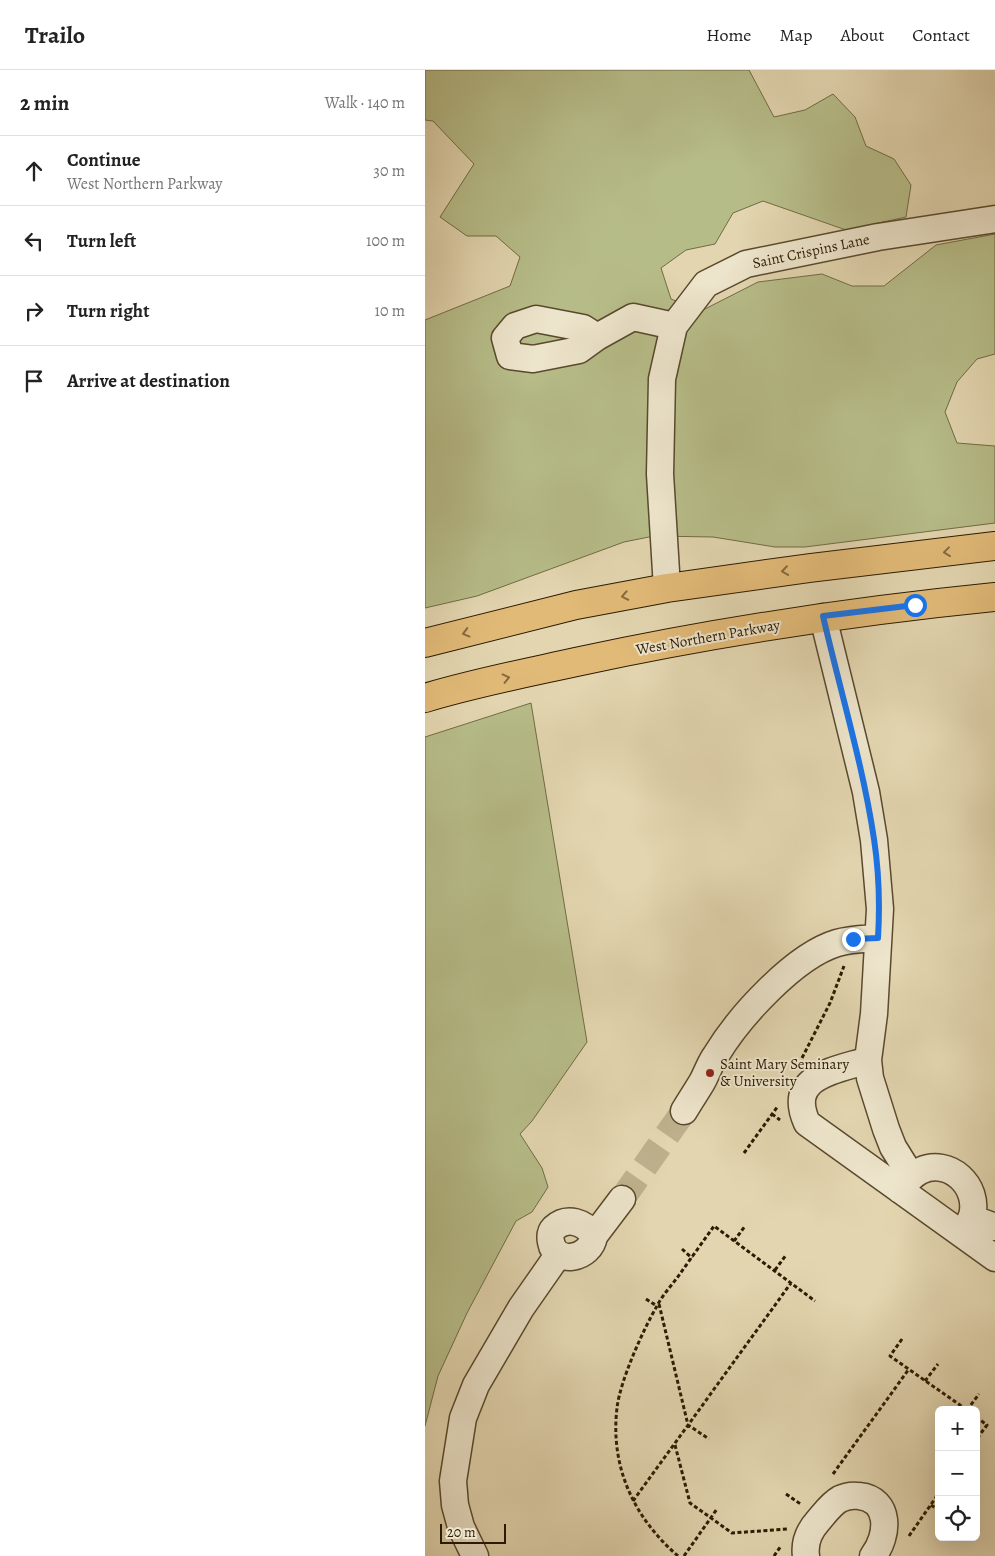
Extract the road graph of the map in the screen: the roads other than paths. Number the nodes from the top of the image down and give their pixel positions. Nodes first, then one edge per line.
1 (995, 220) edge
2 (674, 326) junction
3 (597, 337) dead end
4 (995, 546) edge
5 (667, 588) junction
6 (995, 597) edge
7 (823, 616) junction
8 (425, 643) edge
9 (425, 698) edge
10 (878, 938) junction
11 (868, 1060) junction
12 (684, 1111) tunnel mouth
13 (906, 1183) junction
14 (623, 1199) tunnel mouth
15 (976, 1226) edge
16 (995, 1258) edge
17 (475, 1556) edge
18 (807, 1556) edge
19 (873, 1556) edge

1 - 2 street, Saint Crispins Lane
2 - 3 street
2 - 5 street, Saint Crispins Lane
4 -> 5 main road
5 -> 8 main road
6 - 7 main road, West Northern Parkway
9 -> 7 main road, West Northern Parkway
7 - 10 street
10 - 11 street
10 - 12 street
11 - 13 street
11 - 13 street
13 - 15 street
13 - 15 street
14 - 17 street
15 - 16 street
18 - 19 street

